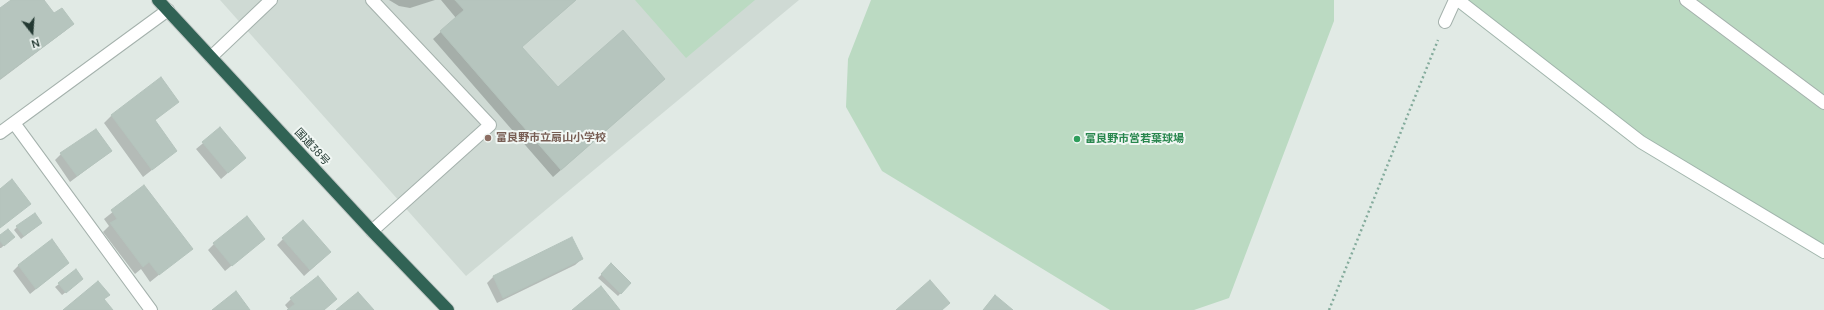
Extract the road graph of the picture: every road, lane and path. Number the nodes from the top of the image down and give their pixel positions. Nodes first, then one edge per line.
1 (158, 0) edge
2 (271, 0) edge
3 (372, 0) edge
4 (1455, 0) edge
5 (1458, 0) edge
6 (1686, 0) edge
7 (168, 10) junction
8 (1445, 22) joint
9 (211, 57) junction
10 (1824, 103) edge
11 (14, 123) junction
12 (0, 133) edge
13 (372, 231) junction
14 (1824, 252) edge
15 (151, 310) edge
16 (448, 310) edge
17 (1329, 310) edge

1 - 7 highway, 国道38号
2 - 9 street
3 - 13 street
4 - 8 street
5 - 14 street
6 - 10 street
7 - 9 highway, 国道38号
7 - 11 street
8 - 17 path
9 - 13 highway, 国道38号
11 - 12 street
11 - 15 street
13 - 16 highway, 国道38号

